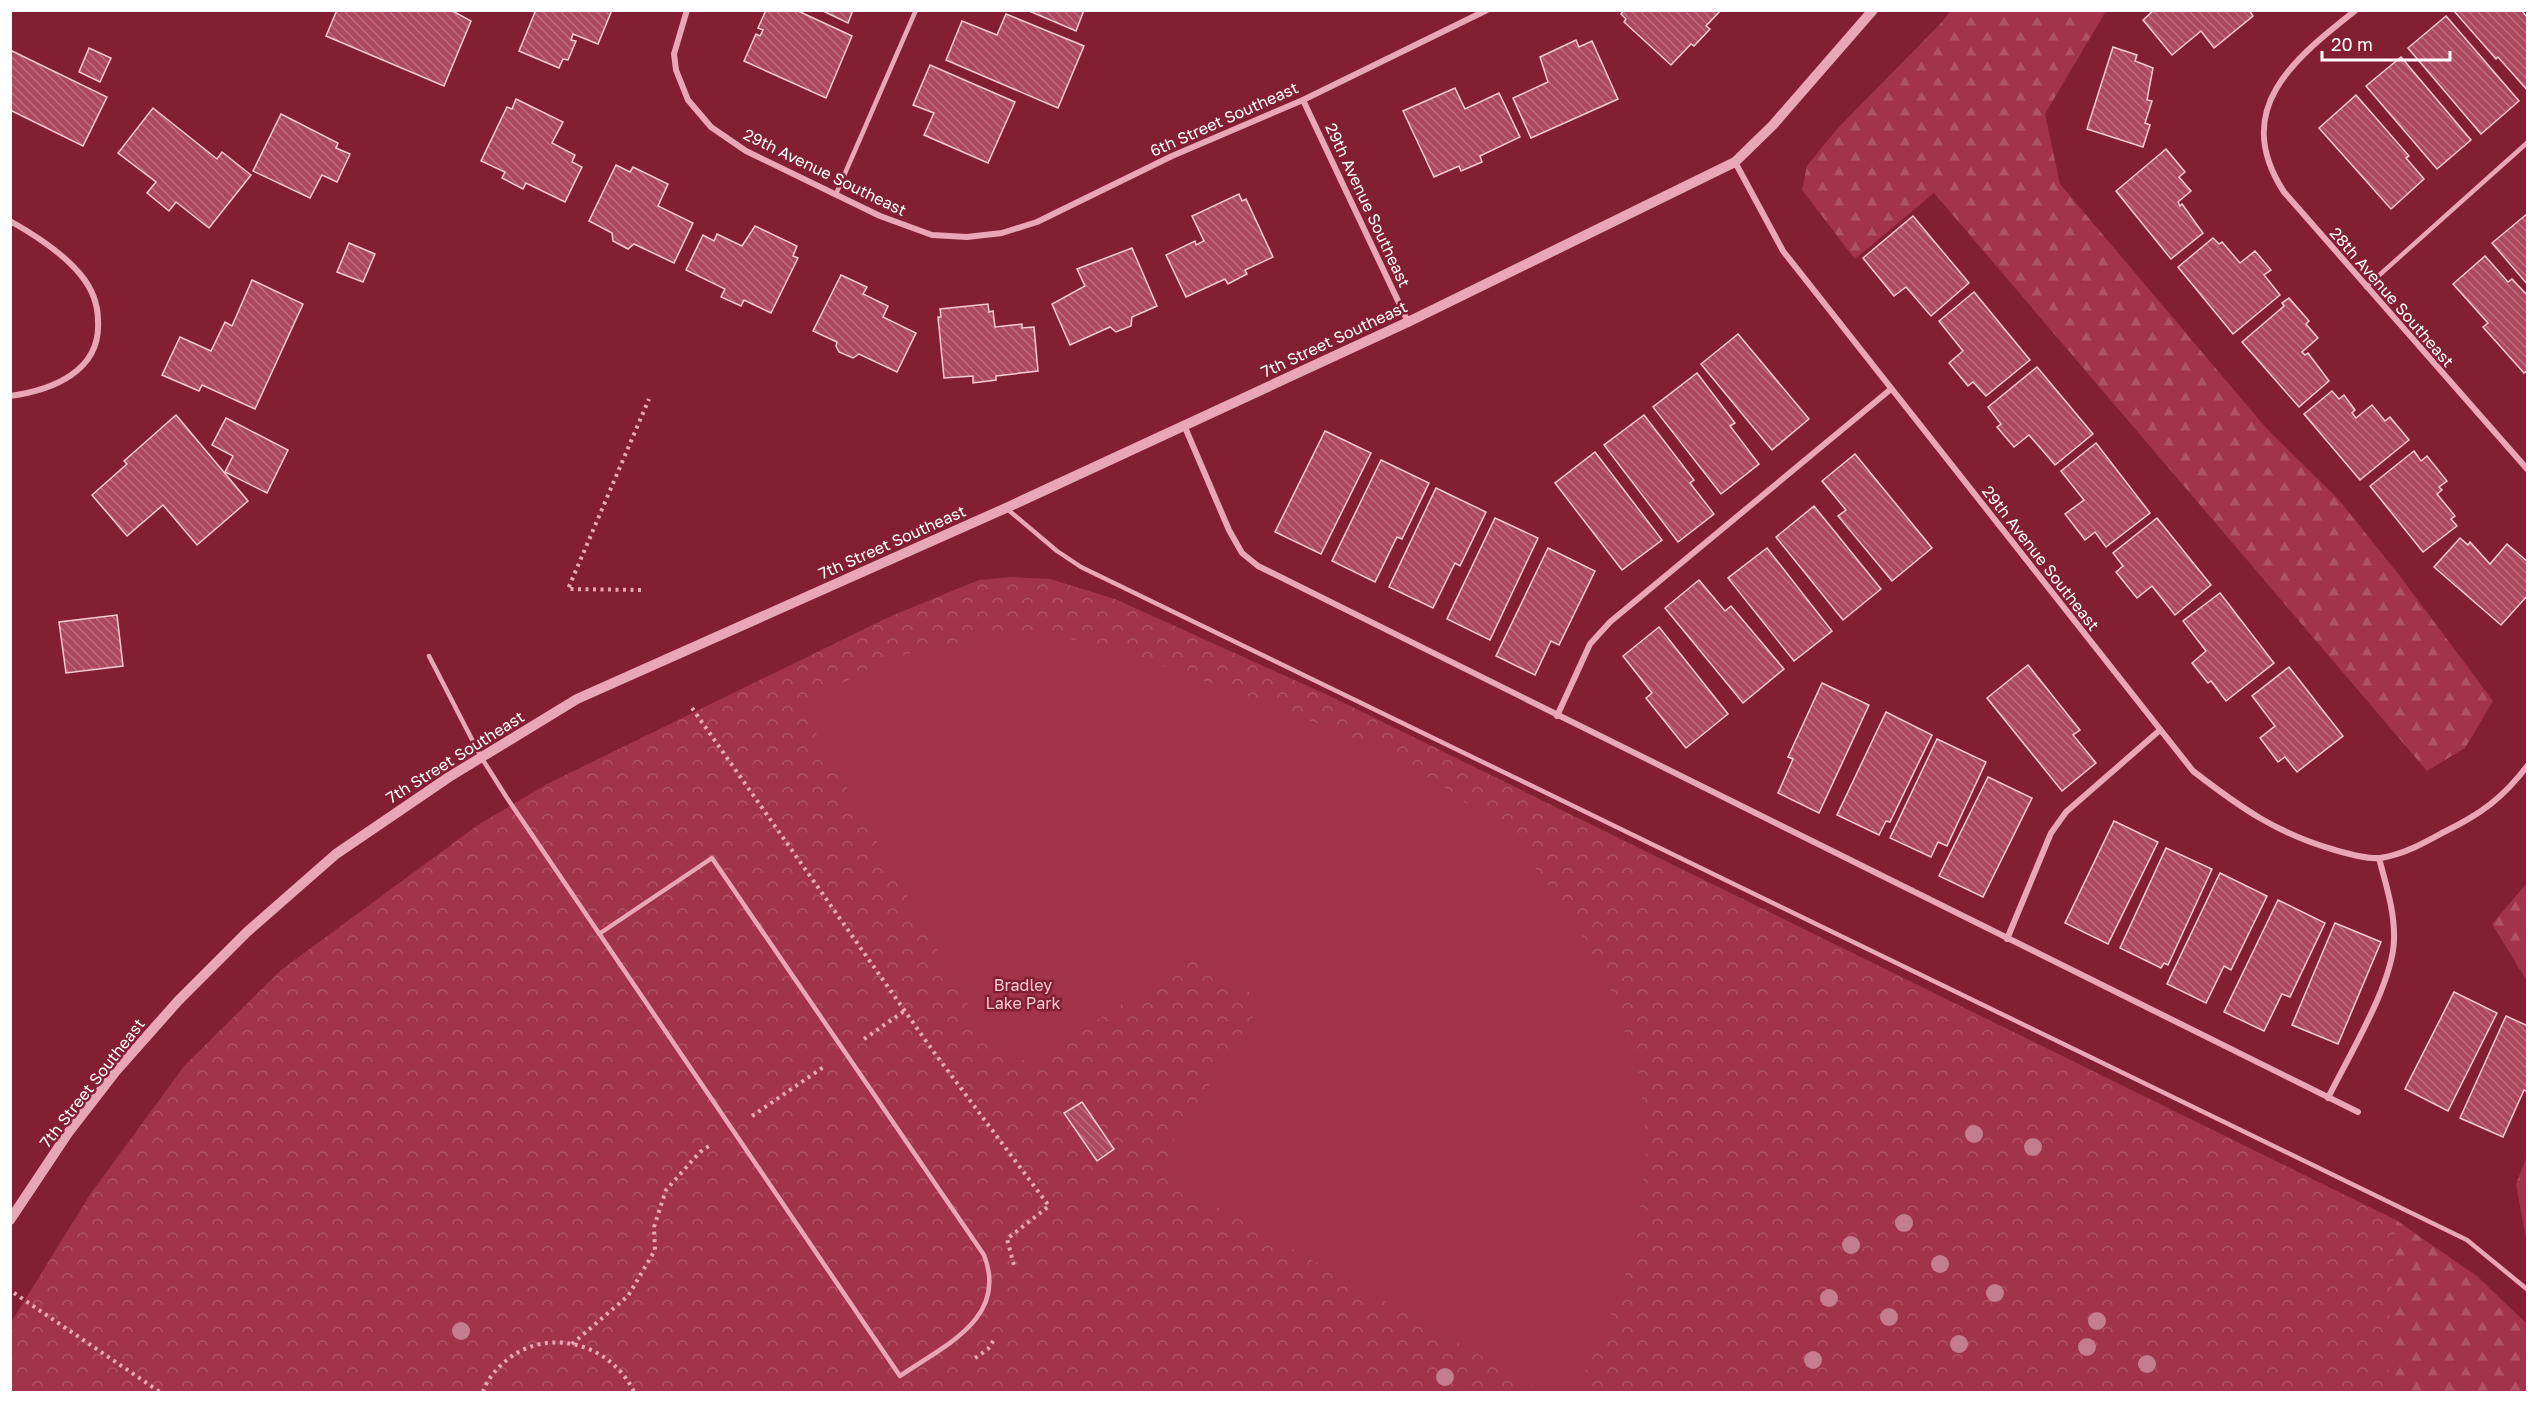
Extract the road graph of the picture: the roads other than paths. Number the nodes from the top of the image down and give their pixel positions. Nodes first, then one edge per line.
1 (687, 10) edge
2 (916, 10) edge
3 (1487, 10) edge
4 (1873, 10) edge
5 (2356, 10) edge
6 (1303, 100) junction
7 (2528, 142) edge
8 (1735, 162) junction
9 (836, 194) junction
10 (10, 222) edge
11 (967, 237) joint
12 (2366, 287) junction
13 (1408, 322) junction
14 (1891, 389) junction
15 (10, 396) edge
16 (1184, 424) junction
17 (2528, 470) edge
18 (1006, 508) junction
19 (429, 657) dead end
20 (1557, 716) junction
21 (2160, 730) junction
22 (481, 758) junction
23 (2528, 765) edge
24 (2379, 858) junction
25 (599, 934) junction
26 (2007, 939) junction
27 (2328, 1098) junction
28 (2358, 1112) dead end
29 (10, 1220) edge
30 (2528, 1290) edge

1 - 9 street, 29th Avenue Southeast
2 - 9 lane
3 - 6 street, 6th Street Southeast
4 - 8 street, 7th Street Southeast
5 - 12 street, 28th Avenue Southeast
6 - 11 street, 6th Street Southeast
6 - 13 street, 29th Avenue Southeast
7 - 12 lane
8 - 13 street, 7th Street Southeast
8 - 14 street, 29th Avenue Southeast
9 - 11 street, 29th Avenue Southeast
10 - 15 street
12 - 17 street, 28th Avenue Southeast
13 - 16 street, 7th Street Southeast
14 - 20 street
14 - 21 street, 29th Avenue Southeast
16 - 18 street, 7th Street Southeast
16 - 20 street
18 - 22 street, 7th Street Southeast
18 - 30 lane
19 - 22 lane
20 - 26 street
21 - 24 street, 29th Avenue Southeast
21 - 26 street
22 - 25 lane
22 - 29 street, 7th Street Southeast
23 - 24 street, 29th Avenue Southeast
24 - 27 street
25 - 25 lane
26 - 27 street
27 - 28 street

